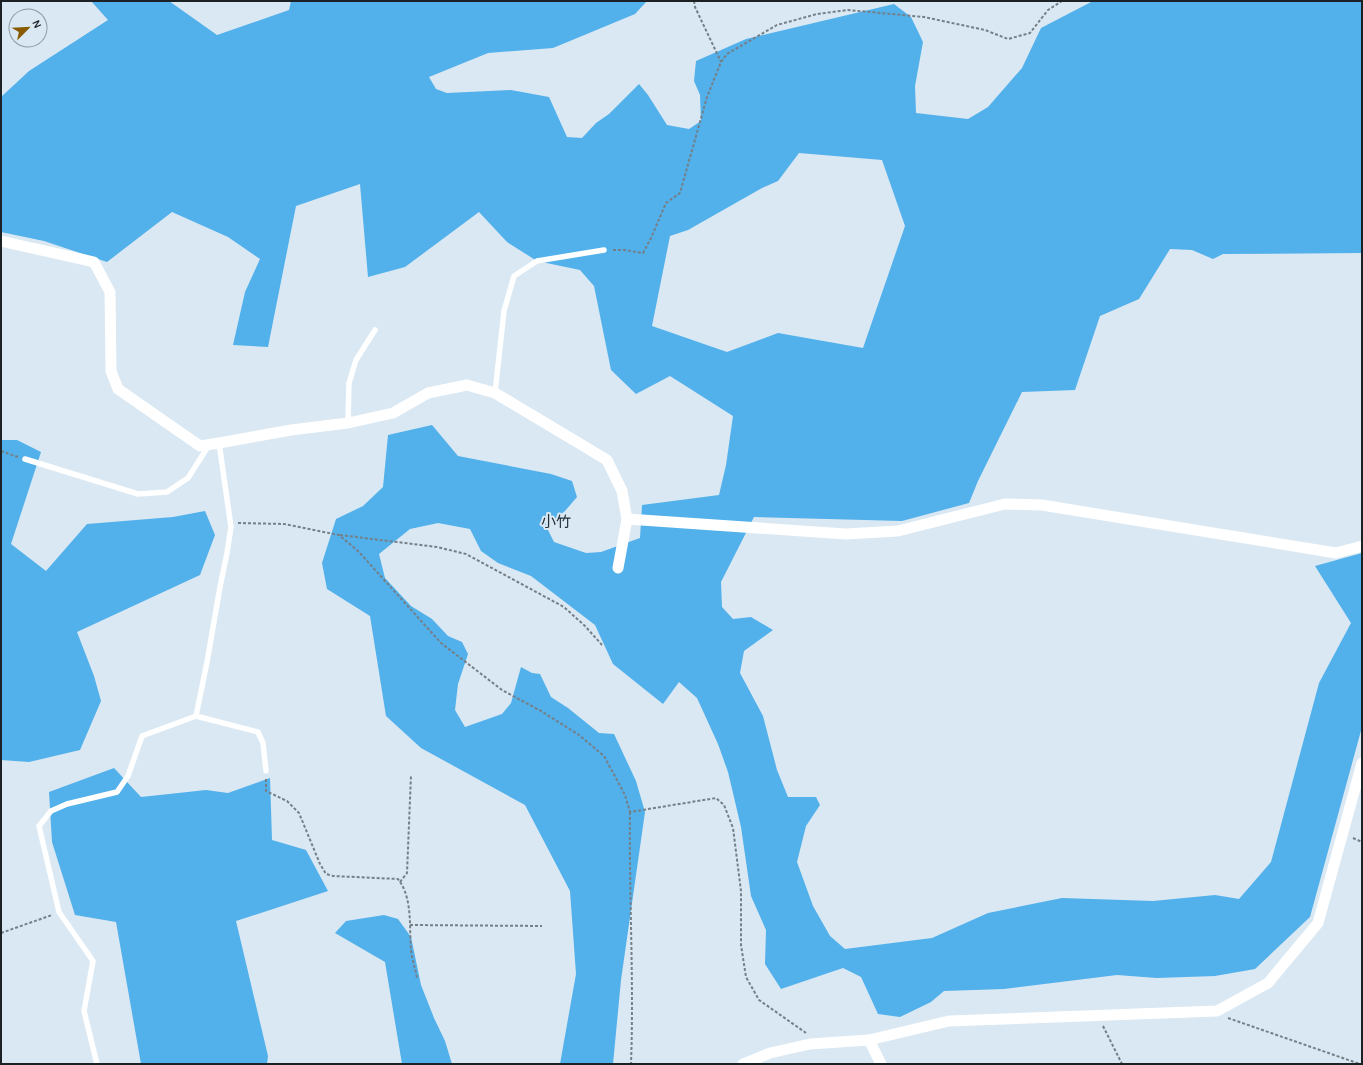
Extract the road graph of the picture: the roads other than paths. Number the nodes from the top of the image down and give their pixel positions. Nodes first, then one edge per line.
1 (1, 241) edge
2 (604, 250) road end
3 (375, 330) dead end
4 (495, 393) junction
5 (348, 423) junction
6 (214, 444) junction
7 (25, 459) road end
8 (627, 519) junction
9 (1362, 546) edge
10 (618, 568) dead end
11 (196, 716) junction
12 (1362, 763) edge
13 (266, 771) road end
14 (869, 1040) junction
15 (97, 1064) edge
16 (743, 1064) edge
17 (881, 1064) edge

1 - 6 street
2 - 4 lane
3 - 5 lane
4 - 5 street
4 - 8 street
5 - 6 street
6 - 7 lane
6 - 11 lane
8 - 9 street
8 - 10 street
11 - 13 lane
11 - 15 lane
12 - 14 street
14 - 16 street
14 - 17 street

